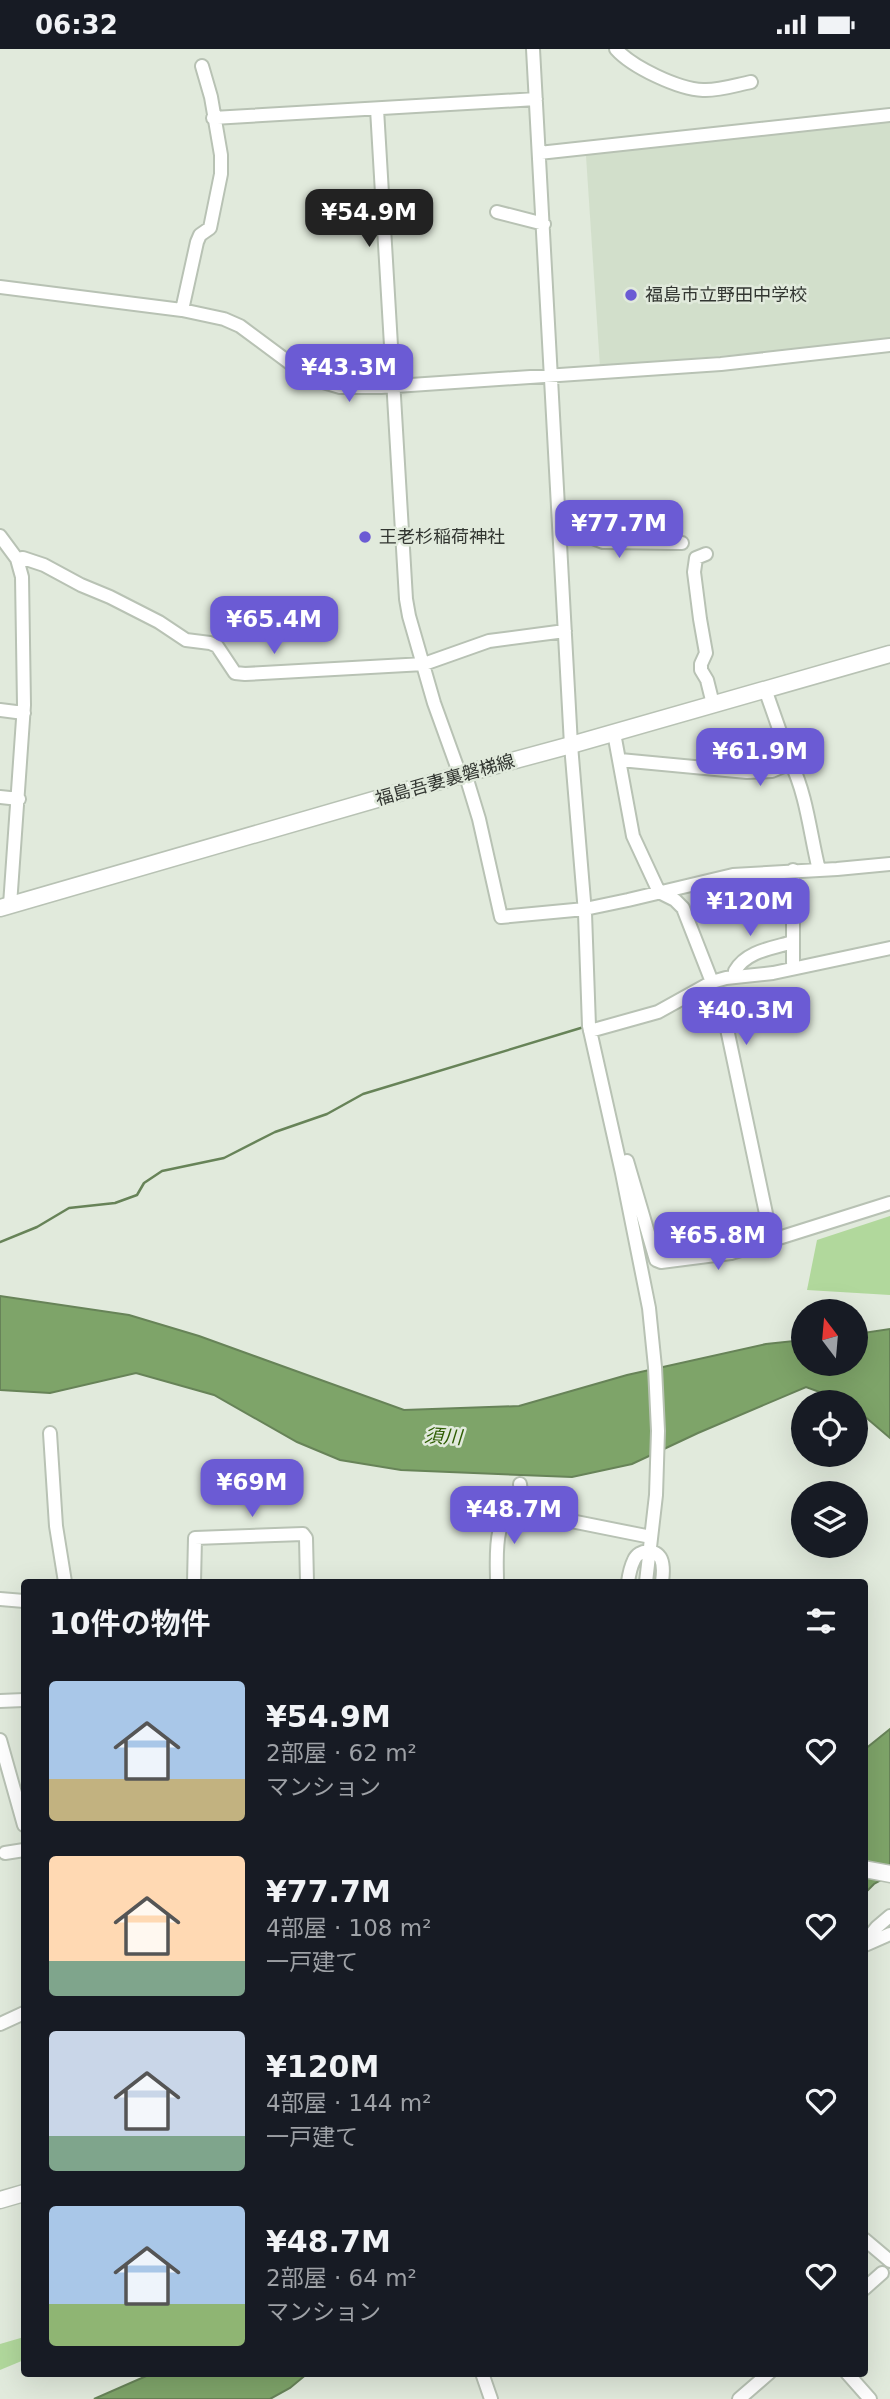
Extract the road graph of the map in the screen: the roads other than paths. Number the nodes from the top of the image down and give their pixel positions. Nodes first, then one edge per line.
1 (533, 49) edge
2 (616, 49) edge
3 (202, 66) dead end
4 (751, 82) dead end
5 (536, 100) junction
6 (377, 109) junction
7 (890, 115) edge
8 (213, 118) junction
9 (539, 153) junction
10 (497, 212) dead end
11 (544, 224) junction
12 (0, 287) edge
13 (182, 310) junction
14 (890, 345) edge
15 (552, 376) junction
16 (394, 386) junction
17 (560, 529) junction
18 (0, 536) edge
19 (682, 543) dead end
20 (706, 554) dead end
21 (17, 559) junction
22 (565, 631) junction
23 (890, 654) edge
24 (424, 664) junction
25 (765, 689) junction
26 (713, 704) junction
27 (0, 710) edge
28 (24, 713) junction
29 (614, 733) junction
30 (571, 745) junction
31 (620, 760) junction
32 (790, 763) junction
33 (463, 774) junction
34 (0, 797) edge
35 (19, 799) junction
36 (890, 864) edge
37 (793, 870) junction
38 (819, 870) junction
39 (659, 893) junction
40 (5, 907) edge
41 (584, 909) junction
42 (793, 942) junction
43 (890, 948) edge
44 (793, 963) dead end
45 (735, 971) dead end
46 (712, 982) junction
47 (590, 1031) junction
48 (617, 1152) junction
49 (890, 1203) edge
50 (772, 1242) junction
51 (50, 1433) dead end
52 (520, 1484) dead end
53 (522, 1502) junction
54 (651, 1537) junction
55 (650, 1551) junction
56 (65, 1579) edge
57 (194, 1579) edge
58 (307, 1579) edge
59 (497, 1579) edge
60 (629, 1579) edge
61 (646, 1579) edge
62 (662, 1579) edge
63 (0, 1599) edge
64 (21, 1601) edge
65 (21, 1700) edge
66 (0, 1701) edge
67 (0, 1739) edge
68 (21, 1814) edge
69 (21, 1850) edge
70 (5, 1853) dead end
71 (868, 1870) edge
72 (890, 1874) edge
73 (890, 1916) edge
74 (890, 1934) edge
75 (868, 1939) edge
76 (868, 1942) edge
77 (21, 2014) edge
78 (0, 2024) edge
79 (21, 2194) edge
80 (0, 2200) edge
81 (868, 2242) edge
82 (890, 2261) edge
83 (882, 2273) dead end
84 (868, 2285) edge
85 (483, 2377) edge
86 (764, 2377) edge
87 (851, 2377) edge
88 (491, 2399) edge
89 (738, 2399) edge
90 (870, 2399) edge

1 - 5 street
2 - 4 street
3 - 8 street
5 - 6 street
5 - 9 street
6 - 8 street
6 - 16 street
7 - 9 street
8 - 13 street
9 - 11 street
10 - 11 street
11 - 15 street
12 - 13 street
13 - 16 street
14 - 15 street
15 - 16 street
15 - 17 street
16 - 24 street
17 - 19 street
17 - 22 street
18 - 21 street
20 - 26 street
21 - 24 street
21 - 28 street
22 - 24 street
22 - 30 street
23 - 25 main road, 福島吾妻裏磐梯線
24 - 33 street
25 - 26 main road, 福島吾妻裏磐梯線
25 - 32 street
26 - 29 main road, 福島吾妻裏磐梯線
27 - 28 street
28 - 35 street
29 - 30 main road, 福島吾妻裏磐梯線
29 - 31 street
30 - 33 main road, 福島吾妻裏磐梯線
30 - 41 street
31 - 32 street
31 - 39 street
32 - 38 street
33 - 40 main road, 福島吾妻裏磐梯線
33 - 41 street
34 - 35 street
35 - 40 street
36 - 38 street
37 - 38 street
37 - 39 street
37 - 42 street
39 - 41 street
39 - 46 street
41 - 47 street
42 - 44 street
42 - 45 street
43 - 46 street
46 - 47 street
46 - 50 street
47 - 48 street
48 - 50 street
48 - 54 street
49 - 50 street
51 - 56 street
52 - 53 street
53 - 54 street
53 - 59 street
54 - 55 street
55 - 60 street
55 - 61 street
55 - 62 street
57 - 58 street
63 - 64 street
65 - 66 street
67 - 68 street
69 - 70 street
71 - 72 main road
73 - 75 street
74 - 76 street
77 - 78 street
79 - 80 main road
81 - 82 street
83 - 84 street
85 - 88 street
86 - 89 street
87 - 90 street

